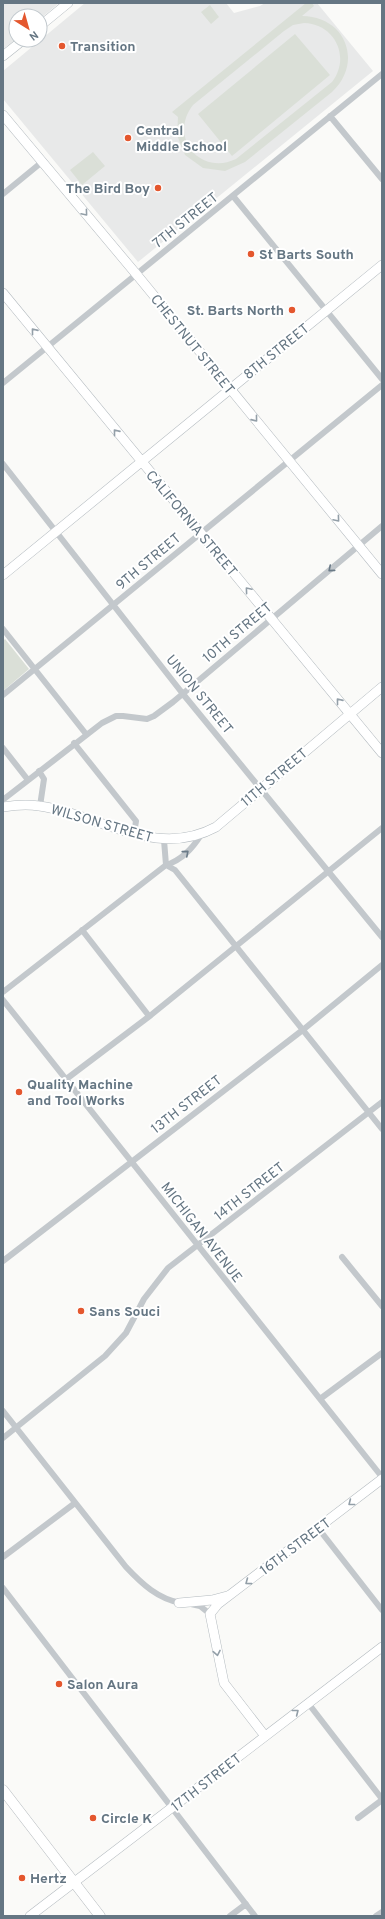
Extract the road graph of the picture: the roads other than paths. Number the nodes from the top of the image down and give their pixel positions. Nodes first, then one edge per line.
1 (68, 3) edge
2 (48, 19) edge
3 (13, 48) edge
4 (3, 56) edge
5 (382, 74) edge
6 (3, 114) edge
7 (330, 116) junction
8 (42, 162) junction
9 (382, 179) edge
10 (3, 194) edge
11 (233, 196) junction
12 (382, 265) edge
13 (137, 274) junction
14 (3, 293) edge
15 (326, 310) junction
16 (47, 347) junction
17 (382, 379) edge
18 (3, 384) edge
19 (382, 385) edge
20 (230, 389) junction
21 (289, 461) junction
22 (141, 462) junction
23 (3, 464) edge
24 (382, 526) edge
25 (57, 532) junction
26 (201, 533) junction
27 (359, 545) junction
28 (382, 574) edge
29 (3, 575) edge
30 (113, 605) junction
31 (272, 618) junction
32 (3, 629) edge
33 (34, 669) junction
34 (382, 687) edge
35 (183, 694) junction
36 (3, 695) edge
37 (350, 714) junction
38 (86, 734) junction
39 (74, 743) junction
40 (3, 748) edge
41 (382, 753) edge
42 (39, 771) junction
43 (28, 780) junction
44 (261, 788) junction
45 (4, 803) edge
46 (40, 806) junction
47 (382, 828) edge
48 (134, 834) junction
49 (201, 835) junction
50 (164, 840) junction
51 (166, 865) junction
52 (329, 872) junction
53 (82, 930) junction
54 (382, 937) edge
55 (237, 946) junction
56 (382, 965) edge
57 (3, 992) edge
58 (3, 1000) edge
59 (149, 1016) junction
60 (304, 1029) junction
61 (65, 1080) junction
62 (382, 1102) edge
63 (369, 1112) junction
64 (382, 1129) edge
65 (132, 1163) junction
66 (196, 1245) junction
67 (342, 1257) dead end
68 (3, 1261) edge
69 (382, 1306) edge
70 (382, 1353) edge
71 (320, 1399) junction
72 (3, 1411) edge
73 (16, 1428) junction
74 (3, 1438) edge
75 (382, 1478) edge
76 (74, 1502) junction
77 (318, 1528) junction
78 (3, 1557) edge
79 (3, 1588) edge
80 (232, 1594) junction
81 (178, 1603) junction
82 (382, 1610) edge
83 (210, 1614) junction
84 (382, 1647) edge
85 (308, 1703) junction
86 (265, 1736) junction
87 (3, 1790) edge
88 (382, 1799) edge
89 (173, 1808) junction
90 (358, 1818) dead end
91 (74, 1882) junction
92 (246, 1904) junction
93 (382, 1912) edge
94 (30, 1916) edge
95 (100, 1916) edge
96 (230, 1916) edge
97 (255, 1916) edge
98 (376, 1916) edge

1 - 2 street
3 - 4 street
5 - 7 street, 7TH STREET
6 - 8 street, CHESTNUT STREET
7 - 9 street
7 - 11 street, 7TH STREET
8 - 10 street
8 -> 13 street, CHESTNUT STREET
11 - 13 street, 7TH STREET
11 - 15 street
12 - 15 street, 8TH STREET
13 - 16 street, 7TH STREET
13 - 20 street, CHESTNUT STREET
16 -> 14 street, CALIFORNIA STREET
15 - 17 street
15 - 20 street, 8TH STREET
16 - 18 street, 7TH STREET
22 -> 16 street, CALIFORNIA STREET
19 - 21 street, 9TH STREET
20 -> 21 street, CHESTNUT STREET
20 - 22 street, 8TH STREET
21 - 26 street, 9TH STREET
21 -> 27 street, CHESTNUT STREET
22 - 25 street, 8TH STREET
22 - 26 street, CALIFORNIA STREET
23 - 25 street, UNION STREET
24 - 27 street, 10TH STREET
25 - 29 street, 8TH STREET
25 - 30 street, UNION STREET
26 - 30 street, 9TH STREET
31 -> 26 street, CALIFORNIA STREET
27 - 28 street, CHESTNUT STREET
27 -> 31 street, 10TH STREET
30 - 33 street, 9TH STREET
30 - 35 street, UNION STREET
31 - 35 street, 10TH STREET
37 -> 31 street, CALIFORNIA STREET
32 - 33 street
33 - 36 street, 9TH STREET
33 - 38 street
34 - 37 street, 11TH STREET
35 - 38 street, 10TH STREET
35 - 44 street, UNION STREET
37 - 41 street, CALIFORNIA STREET
37 - 44 street, 11TH STREET
38 - 39 street, 10TH STREET
39 - 42 street, 10TH STREET
39 - 48 street
40 - 43 street
42 - 43 street, 10TH STREET
42 - 46 street
43 - 45 street, 10TH STREET
44 - 49 street, 11TH STREET
44 - 52 street, UNION STREET
45 - 46 street, WILSON STREET
46 - 48 street, WILSON STREET
47 - 52 street
48 - 50 street, WILSON STREET
49 - 50 street, WILSON STREET
51 -> 49 street, 11TH STREET
50 - 51 street
51 - 53 street, 11TH STREET
51 - 55 street
52 - 54 street, UNION STREET
52 - 55 street
53 - 57 street, 11TH STREET
53 - 59 street
55 - 59 street
55 - 60 street
56 - 60 street, 13TH STREET
58 - 61 street, MICHIGAN AVENUE
59 - 61 street
60 - 63 street
60 - 65 street, 13TH STREET
61 - 65 street, MICHIGAN AVENUE
62 - 63 street, 14TH STREET
63 - 64 street
63 - 66 street, 14TH STREET
65 - 66 street, MICHIGAN AVENUE
65 - 68 street, 13TH STREET
66 - 71 street, MICHIGAN AVENUE
66 - 73 street, 14TH STREET
67 - 69 street
70 - 71 street
71 - 75 street, MICHIGAN AVENUE
72 - 73 street
73 - 74 street, 14TH STREET
73 - 76 street
75 -> 77 street, 16TH STREET
76 - 78 street
76 - 81 street
77 -> 80 street, 16TH STREET
77 - 82 street
79 - 89 street
80 - 81 street
80 - 83 street, 16TH STREET
81 - 83 street
83 -> 86 street
84 - 85 street, 17TH STREET
86 -> 85 street, 17TH STREET
85 - 88 street
86 - 89 street, 17TH STREET
87 - 91 main road
88 - 90 street
89 - 91 street, 17TH STREET
89 - 92 street
91 - 94 street, 17TH STREET
91 - 95 main road
92 - 96 street
92 - 97 street
93 - 98 street

